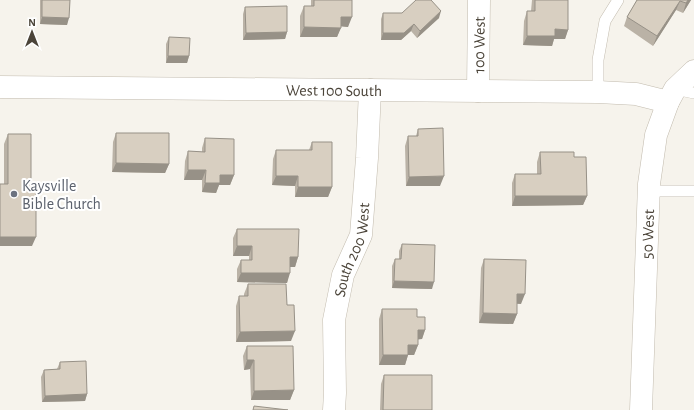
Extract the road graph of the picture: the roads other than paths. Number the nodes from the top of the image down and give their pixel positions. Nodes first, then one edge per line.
1 (479, 0) edge
2 (618, 0) edge
3 (694, 71) edge
4 (0, 87) edge
5 (370, 90) junction
6 (478, 91) junction
7 (598, 92) junction
8 (679, 95) edge
9 (649, 191) junction
10 (694, 191) edge
11 (334, 410) edge
12 (641, 410) edge

1 - 6 street, 100 West
2 - 7 lane
3 - 8 street, 50 West
4 - 5 street, West 100 South
5 - 6 street, West 100 South
5 - 11 street, South 200 West
6 - 7 street, West 100 South
7 - 8 street, West 100 South
8 - 9 street, 50 West
9 - 10 lane
9 - 12 street, 50 West

